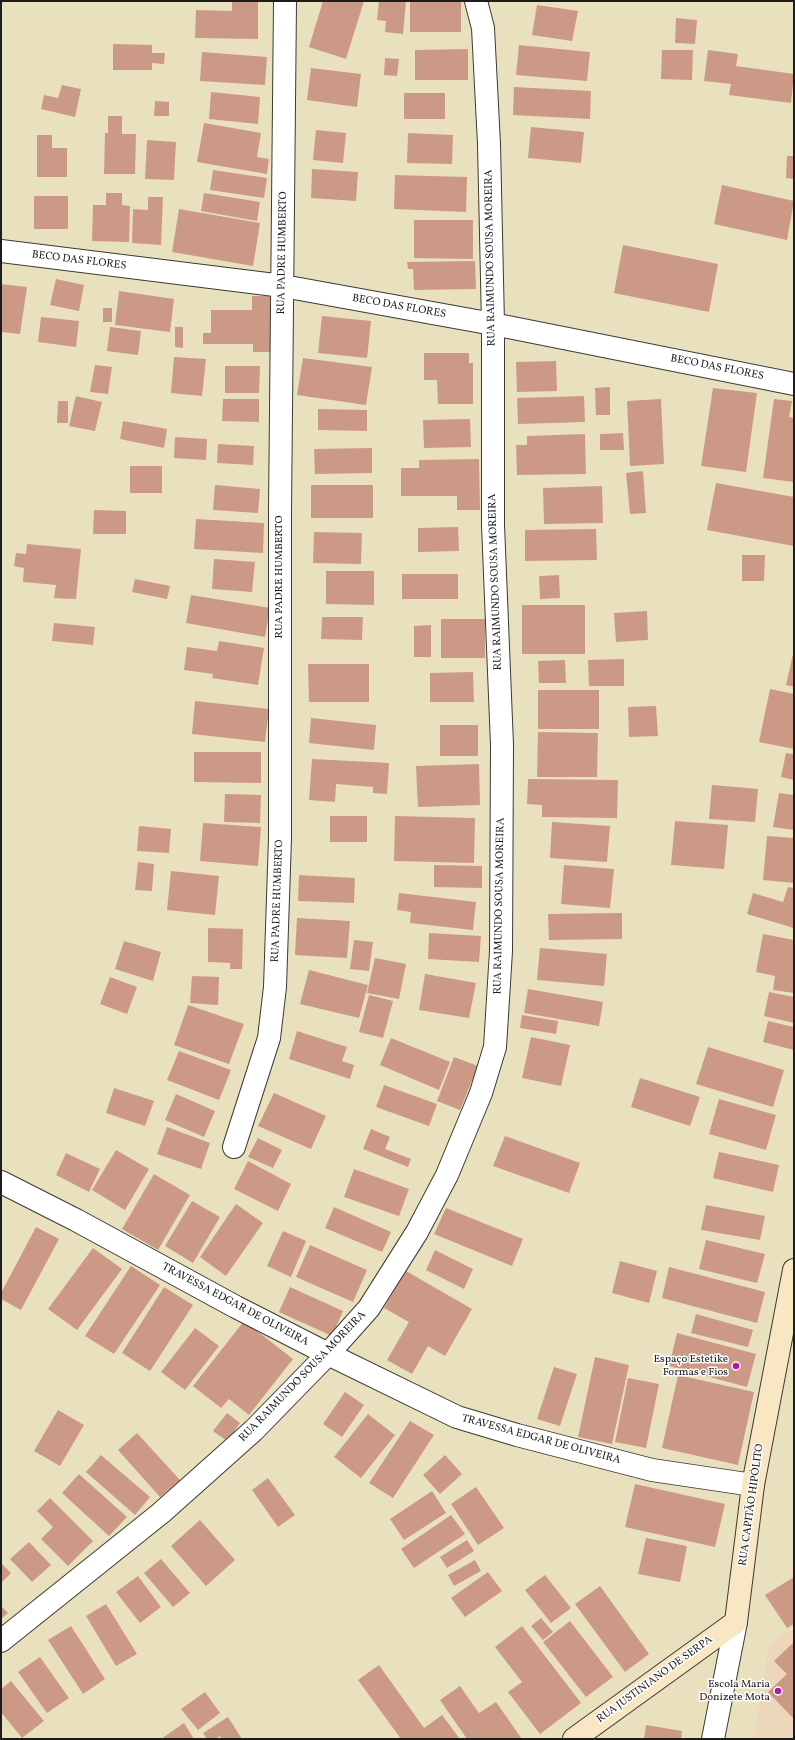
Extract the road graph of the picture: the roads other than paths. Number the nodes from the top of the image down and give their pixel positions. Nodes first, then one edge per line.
1 (285, 1) edge
2 (476, 1) edge
3 (1, 251) edge
4 (283, 286) junction
5 (493, 324) junction
6 (794, 384) edge
7 (234, 1148) dead end
8 (1, 1182) edge
9 (794, 1270) edge
10 (328, 1354) junction
11 (753, 1485) junction
12 (736, 1622) junction
13 (1, 1641) edge
14 (574, 1739) edge
15 (713, 1739) edge

1 - 4 street, RUA PADRE HUMBERTO
2 - 5 street, RUA RAIMUNDO SOUSA MOREIRA
3 - 4 street, BECO DAS FLORES
4 - 5 street, BECO DAS FLORES
4 - 7 street, RUA PADRE HUMBERTO
5 - 6 street, BECO DAS FLORES
5 - 10 street, RUA RAIMUNDO SOUSA MOREIRA
8 - 10 street, TRAVESSA EDGAR DE OLIVEIRA
9 - 11 main road, RUA CAPITÃO HIPÓLITO
10 - 11 street, TRAVESSA EDGAR DE OLIVEIRA
10 - 13 street, RUA RAIMUNDO SOUSA MOREIRA
11 - 12 main road, RUA CAPITÃO HIPÓLITO
12 - 14 main road, RUA JUSTINIANO DE SERPA
12 - 15 street, RUA CAPITÃO HIPÓLITO

